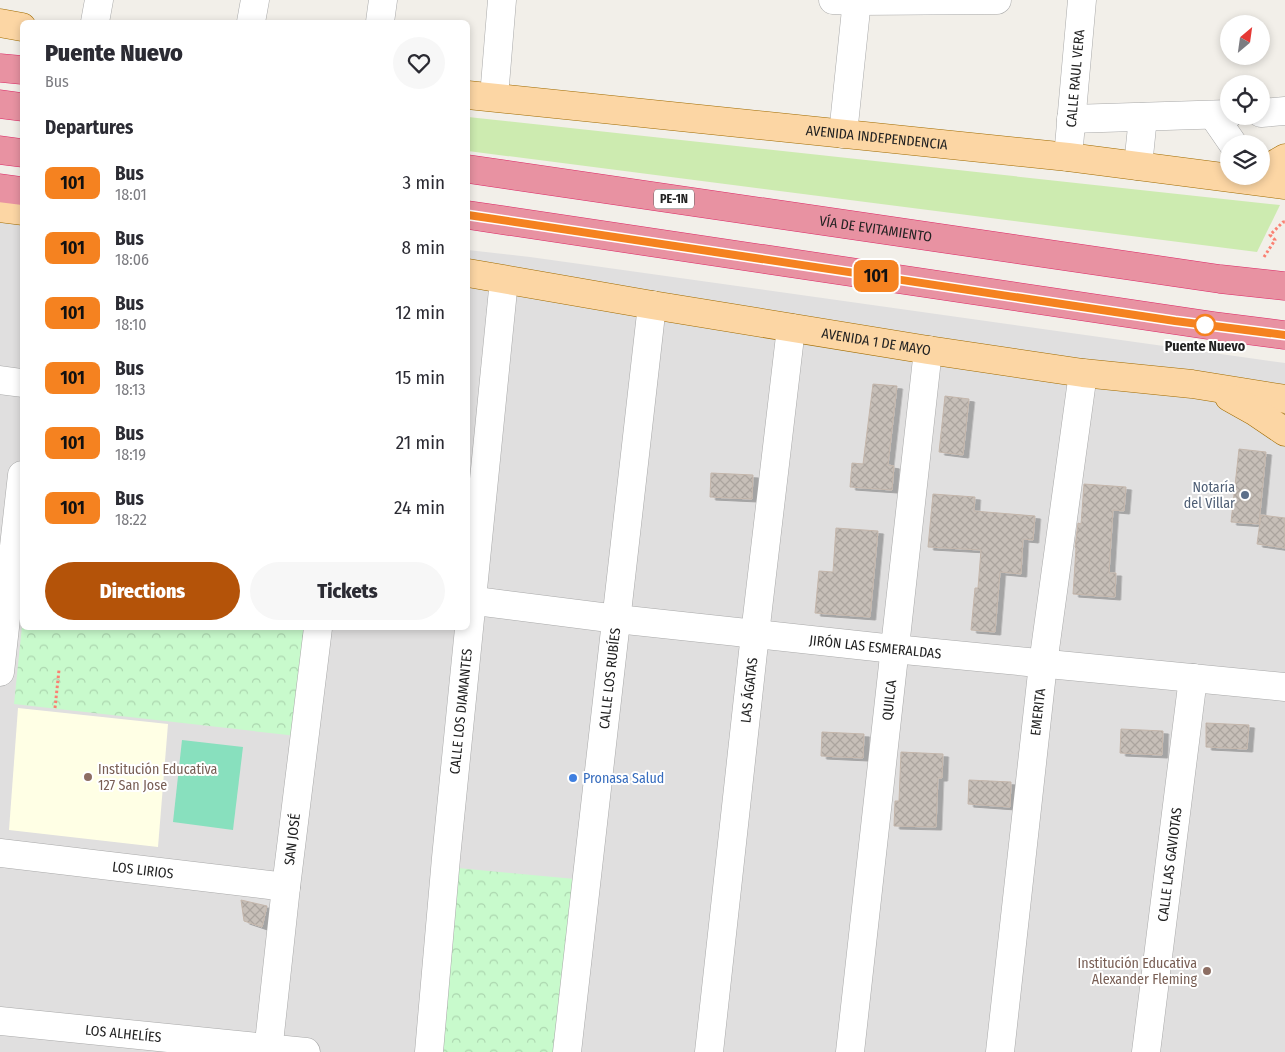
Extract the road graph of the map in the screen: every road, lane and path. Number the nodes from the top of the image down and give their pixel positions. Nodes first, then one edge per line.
1 (98, 0) edge
2 (255, 0) edge
3 (383, 0) edge
4 (502, 0) edge
5 (849, 0) edge
6 (982, 0) edge
7 (997, 0) edge
8 (1082, 0) edge
9 (95, 20) edge
10 (251, 20) edge
11 (380, 20) edge
12 (0, 23) edge
13 (20, 27) edge
14 (0, 68) edge
15 (20, 70) edge
16 (470, 95) edge
17 (494, 97) junction
18 (0, 104) edge
19 (20, 107) edge
20 (1285, 111) edge
21 (1270, 112) edge
22 (1220, 115) edge
23 (1143, 117) junction
24 (1072, 119) junction
25 (843, 134) junction
26 (0, 150) edge
27 (20, 153) edge
28 (1068, 157) junction
29 (1285, 158) edge
30 (1138, 166) junction
31 (1270, 166) edge
32 (470, 169) edge
33 (1220, 173) edge
34 (1270, 181) edge
35 (1285, 185) edge
36 (0, 188) edge
37 (20, 191) edge
38 (0, 208) edge
39 (20, 211) edge
40 (470, 215) edge
41 (1285, 222) edge
42 (1264, 257) dead end
43 (470, 273) edge
44 (504, 280) junction
45 (1285, 286) edge
46 (652, 305) junction
47 (792, 328) junction
48 (1285, 335) edge
49 (928, 350) junction
50 (1083, 373) junction
51 (0, 380) edge
52 (20, 383) edge
53 (1192, 384) junction
54 (1285, 399) edge
55 (1285, 432) edge
56 (20, 513) edge
57 (18, 551) edge
58 (470, 600) edge
59 (616, 618) junction
60 (318, 630) edge
61 (467, 630) edge
62 (755, 634) junction
63 (894, 649) junction
64 (1043, 664) junction
65 (59, 670) dead end
66 (0, 672) edge
67 (1193, 678) junction
68 (1285, 687) edge
69 (54, 708) dead end
70 (0, 853) edge
71 (286, 887) junction
72 (0, 1020) edge
73 (269, 1050) edge
74 (306, 1052) edge
75 (429, 1052) edge
76 (567, 1052) edge
77 (709, 1052) edge
78 (850, 1052) edge
79 (1000, 1052) edge
80 (1146, 1052) edge

1 - 9 street
2 - 10 street
3 - 11 street
4 - 17 street
5 - 6 street
5 - 25 street
6 - 7 street
8 - 24 street, CALLE RAUL VERA
12 - 13 main road
14 - 15 highway
16 - 17 main road, AVENIDA INDEPENDENCIA
17 - 25 main road, AVENIDA INDEPENDENCIA
18 - 19 highway
20 - 21 street
22 - 23 street
23 - 24 street
23 - 30 street
24 - 28 street, CALLE RAUL VERA
25 - 28 main road, AVENIDA INDEPENDENCIA
26 - 27 highway
28 - 30 main road, AVENIDA INDEPENDENCIA
29 - 31 main road
30 - 33 main road, AVENIDA INDEPENDENCIA
32 - 45 highway, VÍA DE EVITAMIENTO / PE-1N
34 - 35 main road, AVENIDA INDEPENDENCIA
36 - 37 highway
38 - 39 main road
40 - 48 highway
41 - 42 path
43 - 44 main road, AVENIDA 1 DE MAYO
44 - 46 main road, AVENIDA 1 DE MAYO
44 - 58 street, CALLE LOS DIAMANTES
46 - 47 main road, AVENIDA 1 DE MAYO
46 - 59 street, CALLE LOS RUBÍES
47 - 49 main road, AVENIDA 1 DE MAYO
47 - 62 street, LAS ÁGATAS
49 - 50 main road, AVENIDA 1 DE MAYO
49 - 63 street, QUILCA
50 - 53 main road, AVENIDA 1 DE MAYO
50 - 64 street, EMERITA
51 - 52 street
53 - 54 main road, AVENIDA 1 DE MAYO
53 - 55 main road
56 - 57 street
57 - 66 street
58 - 59 street, JIRÓN LAS ESMERALDAS
59 - 62 street, JIRÓN LAS ESMERALDAS
59 - 76 street, CALLE LOS RUBÍES
60 - 71 street, SAN JOSÉ
61 - 75 street, CALLE LOS DIAMANTES
62 - 63 street, JIRÓN LAS ESMERALDAS
62 - 77 street, LAS ÁGATAS
63 - 64 street, JIRÓN LAS ESMERALDAS
63 - 78 street, QUILCA
64 - 67 street, JIRÓN LAS ESMERALDAS
64 - 79 street, EMERITA
65 - 69 path
67 - 68 street, JIRÓN LAS ESMERALDAS
67 - 80 street, CALLE LAS GAVIOTAS
70 - 71 street, LOS LIRIOS
71 - 73 street, SAN JOSÉ
72 - 73 street, LOS ALHELÍES
73 - 74 street, LOS ALHELÍES

